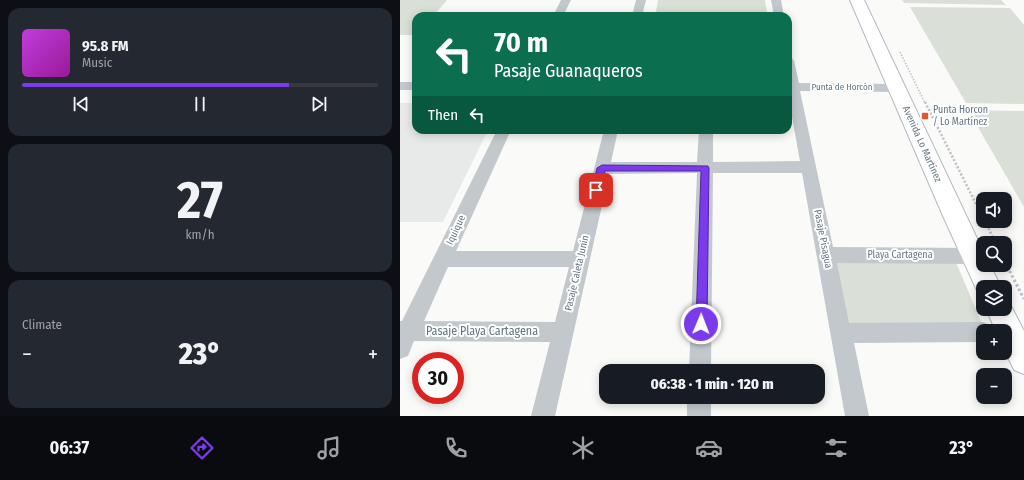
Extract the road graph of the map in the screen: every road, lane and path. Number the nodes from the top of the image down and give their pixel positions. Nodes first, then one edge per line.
1 (566, 0) edge
2 (641, 0) edge
3 (776, 0) edge
4 (857, 0) edge
5 (560, 12) edge
6 (639, 12) edge
7 (778, 12) edge
8 (898, 49) dead end
9 (400, 86) edge
10 (412, 86) edge
11 (792, 87) edge
12 (897, 88) junction
13 (792, 92) edge
14 (502, 134) edge
15 (610, 134) edge
16 (706, 134) edge
17 (602, 168) junction
18 (705, 168) junction
19 (809, 168) junction
20 (976, 204) edge
21 (826, 255) junction
22 (973, 256) junction
23 (442, 259) junction
24 (580, 259) junction
25 (1010, 272) edge
26 (985, 280) edge
27 (1024, 299) edge
28 (563, 332) junction
29 (976, 332) edge
30 (841, 333) junction
31 (403, 337) edge
32 (1012, 338) edge
33 (1024, 360) edge
34 (700, 364) edge
35 (699, 404) edge
36 (543, 416) edge
37 (699, 416) edge
38 (857, 416) edge

1 - 5 street
2 - 6 street
3 - 7 street
4 - 12 main road, Avenida Lo Martínez
8 - 20 path
9 - 10 street
11 - 12 street, Punta de Horcón
12 - 22 main road, Avenida Lo Martínez
13 - 19 street, Pasaje Pisagua
14 - 23 street, Iquique
15 - 17 street, Pasaje Caleta Junín
16 - 18 street
17 - 18 street
17 - 24 street, Pasaje Caleta Junín
18 - 19 street
18 - 34 street
19 - 21 street, Pasaje Pisagua
21 - 22 street, Playa Cartagena
21 - 30 street, Pasaje Pisagua
22 - 26 main road, Avenida Lo Martínez
23 - 24 street
23 - 31 street, Iquique
24 - 28 street, Pasaje Caleta Junín
25 - 27 path
28 - 31 street, Pasaje Playa Cartagena
28 - 36 street, Pasaje Caleta Junín
29 - 30 street
30 - 38 street, Pasaje Pisagua
32 - 33 main road
35 - 37 street

